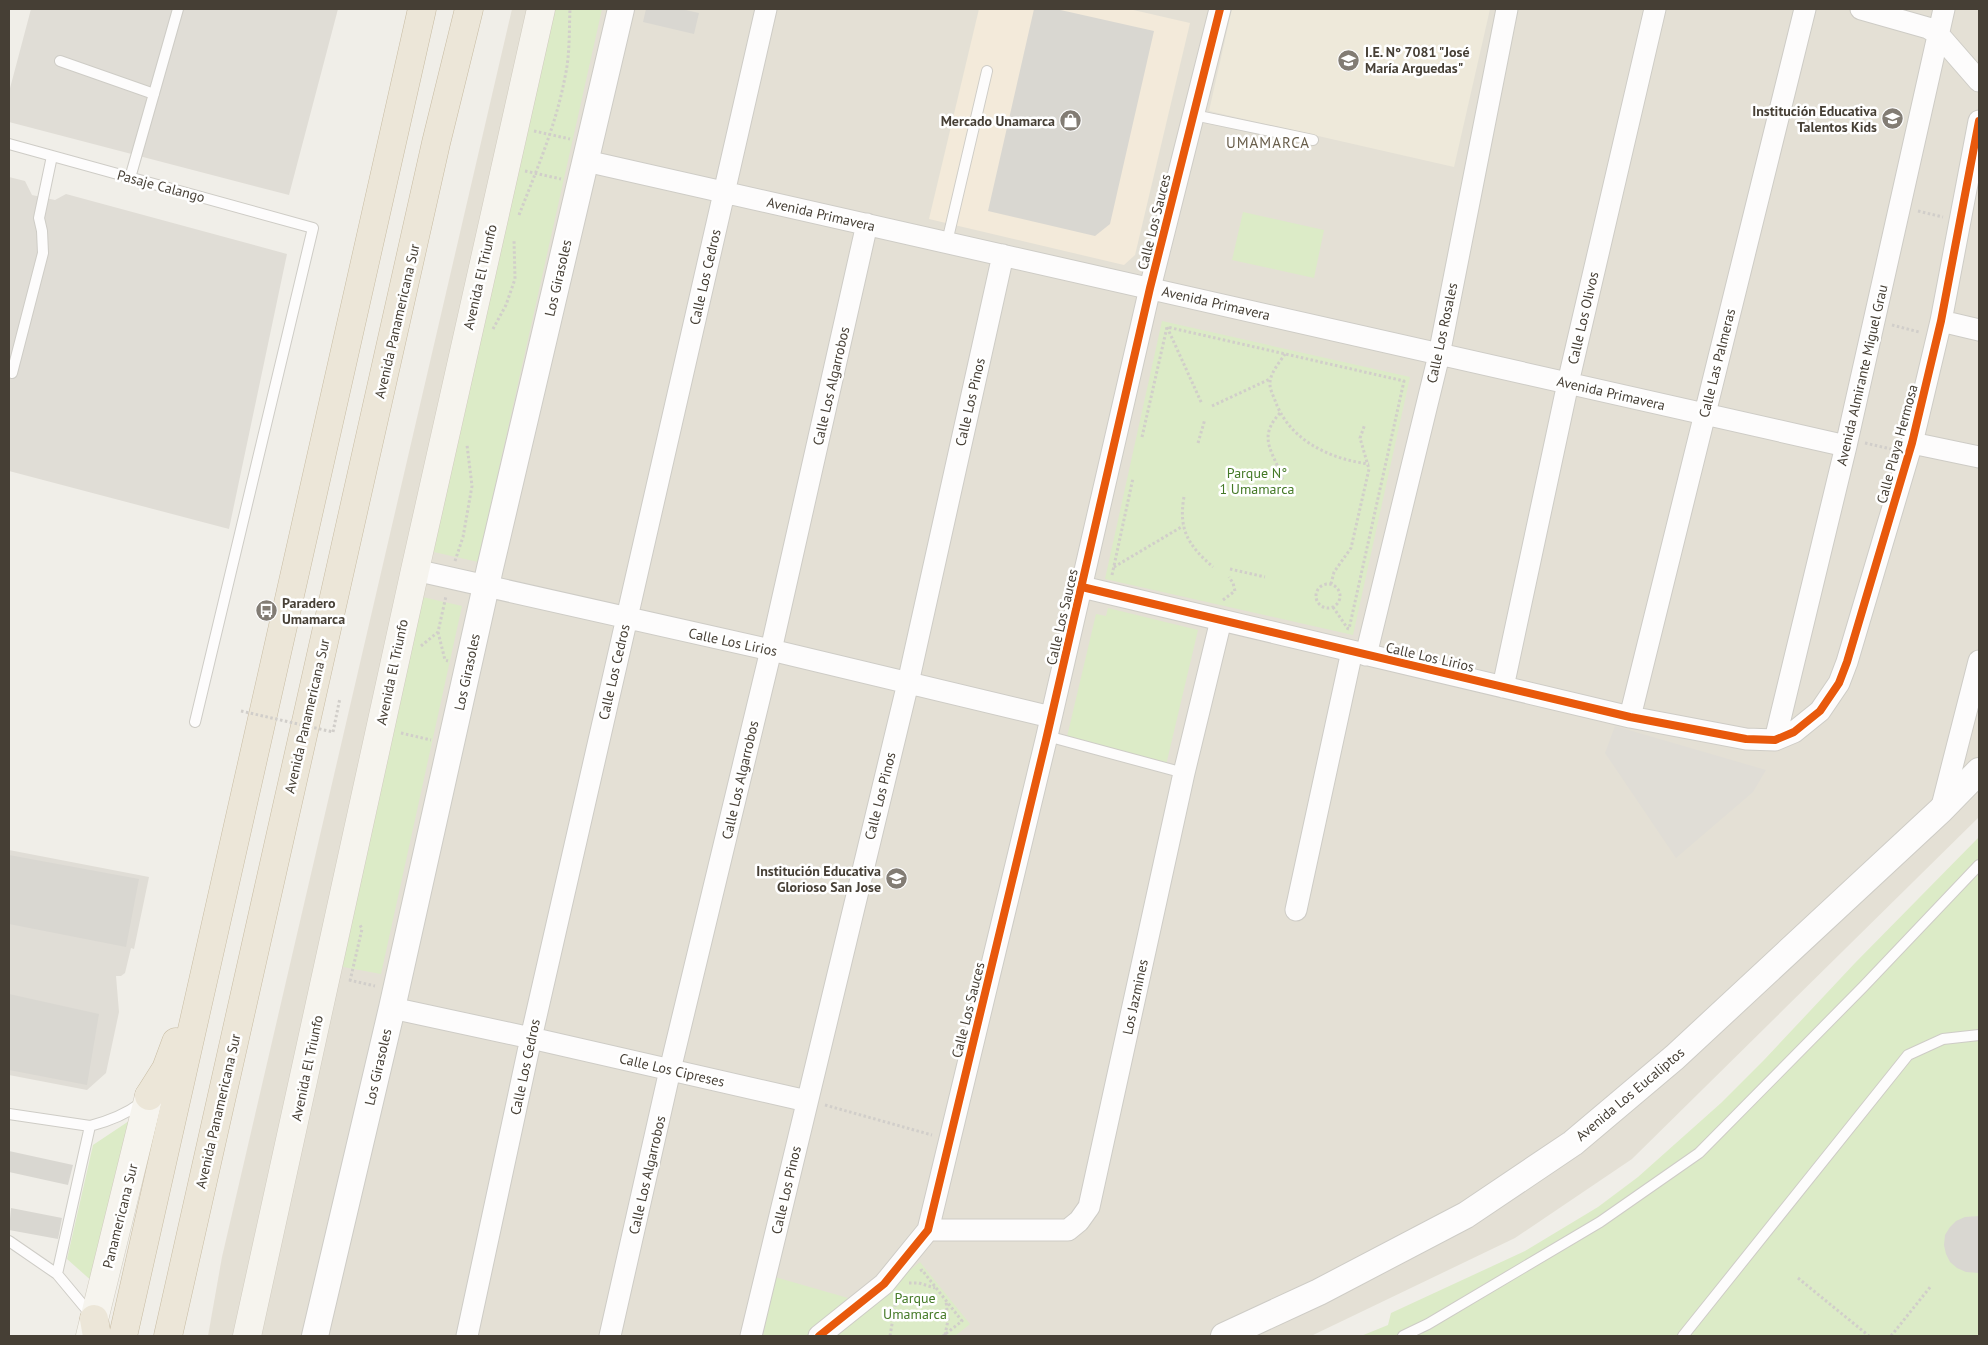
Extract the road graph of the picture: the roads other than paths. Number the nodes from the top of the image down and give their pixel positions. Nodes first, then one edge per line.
1 (178, 9) edge
2 (422, 9) edge
3 (469, 9) edge
4 (541, 9) edge
5 (620, 9) edge
6 (766, 9) edge
7 (1217, 9) edge
8 (1507, 9) edge
9 (1656, 9) edge
10 (1805, 9) edge
11 (1861, 9) edge
12 (1944, 9) edge
13 (1938, 34) junction
14 (60, 61) dead end
15 (987, 71) dead end
16 (1979, 81) edge
17 (154, 94) junction
18 (1194, 115) junction
19 (1979, 121) edge
20 (1313, 140) dead end
21 (9, 144) edge
22 (52, 156) junction
23 (586, 162) junction
24 (130, 178) junction
25 (724, 192) junction
26 (1968, 216) edge
27 (867, 224) junction
28 (947, 242) junction
29 (1003, 255) junction
30 (1150, 288) junction
31 (1939, 329) junction
32 (1979, 330) edge
33 (1439, 354) junction
34 (12, 373) dead end
35 (1568, 383) junction
36 (1704, 414) junction
37 (1847, 442) junction
38 (1910, 448) junction
39 (1979, 457) edge
40 (415, 570) junction
41 (486, 586) junction
42 (1082, 587) junction
43 (1226, 608) junction
44 (627, 618) junction
45 (771, 650) junction
46 (1359, 653) junction
47 (1979, 661) edge
48 (908, 683) junction
49 (1503, 687) junction
50 (1630, 717) junction
51 (195, 722) dead end
52 (1049, 727) junction
53 (1775, 740) junction
54 (1979, 771) edge
55 (1184, 773) junction
56 (1941, 810) junction
57 (1979, 865) edge
58 (1296, 910) dead end
59 (210, 946) junction
60 (386, 997) junction
61 (1979, 1035) edge
62 (531, 1038) junction
63 (670, 1070) junction
64 (150, 1096) junction
65 (807, 1101) junction
66 (9, 1114) edge
67 (90, 1126) junction
68 (928, 1230) junction
69 (190, 1236) junction
70 (9, 1241) edge
71 (57, 1274) junction
72 (94, 1330) edge
73 (123, 1336) edge
74 (168, 1336) edge
75 (174, 1336) edge
76 (247, 1336) edge
77 (315, 1336) edge
78 (467, 1336) edge
79 (610, 1336) edge
80 (751, 1336) edge
81 (819, 1336) edge
82 (1224, 1336) edge
83 (1403, 1336) edge
84 (1683, 1336) edge

1 - 17 lane
2 - 59 highway
3 - 69 highway, Avenida Panamericana Sur
4 - 40 main road, Avenida El Triunfo
5 - 23 street, Los Girasoles
6 - 25 street, Calle Los Cedros
7 - 18 street, Calle Los Sauces
8 - 33 street, Calle Los Rosales
9 - 35 street, Calle Los Olivos
10 - 36 street, Calle Las Palmeras
11 - 13 street
12 - 13 street, Avenida Almirante Miguel Grau
13 - 16 street
13 - 37 street, Avenida Almirante Miguel Grau
14 - 17 lane
15 - 28 lane
17 - 24 lane
18 - 20 lane
18 - 30 street, Calle Los Sauces
19 - 26 street, Calle Playa Hermosa
21 - 22 lane, Pasaje Calango
22 - 24 lane, Pasaje Calango
22 - 34 lane
23 - 25 street, Avenida Primavera
23 - 41 street, Los Girasoles
24 - 51 lane, Pasaje Calango
25 - 27 street, Avenida Primavera
25 - 44 street, Calle Los Cedros
26 - 31 street, Calle Playa Hermosa
27 - 28 street, Avenida Primavera
27 - 45 street, Calle Los Algarrobos
28 - 29 street, Avenida Primavera
29 - 30 street, Avenida Primavera
29 - 48 street, Calle Los Pinos
30 - 33 street, Avenida Primavera
30 - 42 street, Calle Los Sauces
31 - 32 street
31 - 38 street, Calle Playa Hermosa
33 - 35 street, Avenida Primavera
33 - 46 street, Calle Los Rosales
35 - 36 street, Avenida Primavera
35 - 49 street, Calle Los Olivos
36 - 37 street, Avenida Primavera
36 - 50 street, Calle Las Palmeras
37 - 53 street, Avenida Almirante Miguel Grau
38 - 39 street
38 - 53 street, Calle Playa Hermosa
40 - 41 street, Calle Los Lirios
40 - 76 main road, Avenida El Triunfo
41 - 44 street, Calle Los Lirios
41 - 60 street, Los Girasoles
42 - 43 street, Calle Los Lirios
42 - 52 street, Calle Los Sauces
43 - 46 street, Calle Los Lirios
43 - 55 street, Los Jazmines
44 - 45 street, Calle Los Lirios
44 - 62 street, Calle Los Cedros
45 - 48 street, Calle Los Lirios
45 - 63 street, Calle Los Algarrobos
46 - 49 street, Calle Los Lirios
46 - 58 street, Calle Los Rosales
47 - 56 street
48 - 52 street, Calle Los Lirios
48 - 65 street, Calle Los Pinos
49 - 50 street, Calle Los Lirios
50 - 53 street, Calle Los Lirios
52 - 55 lane
52 - 68 street, Calle Los Sauces
54 - 56 street, Avenida Los Eucaliptos
55 - 68 street, Los Jazmines
56 - 82 street, Avenida Los Eucaliptos
57 - 83 lane
59 - 64 highway
59 - 73 highway
60 - 62 street, Calle Los Cipreses
60 - 77 street, Los Girasoles
61 - 84 lane
62 - 63 street, Calle Los Cipreses
62 - 78 street, Calle Los Cedros
63 - 65 street, Calle Los Cipreses
63 - 79 street, Calle Los Algarrobos
64 - 67 lane
64 - 72 main road, Panamericana Sur
65 - 80 street, Calle Los Pinos
66 - 67 lane
67 - 71 lane
68 - 81 street
69 - 74 highway, Avenida Panamericana Sur
69 - 75 lane
70 - 71 lane
71 - 72 lane

